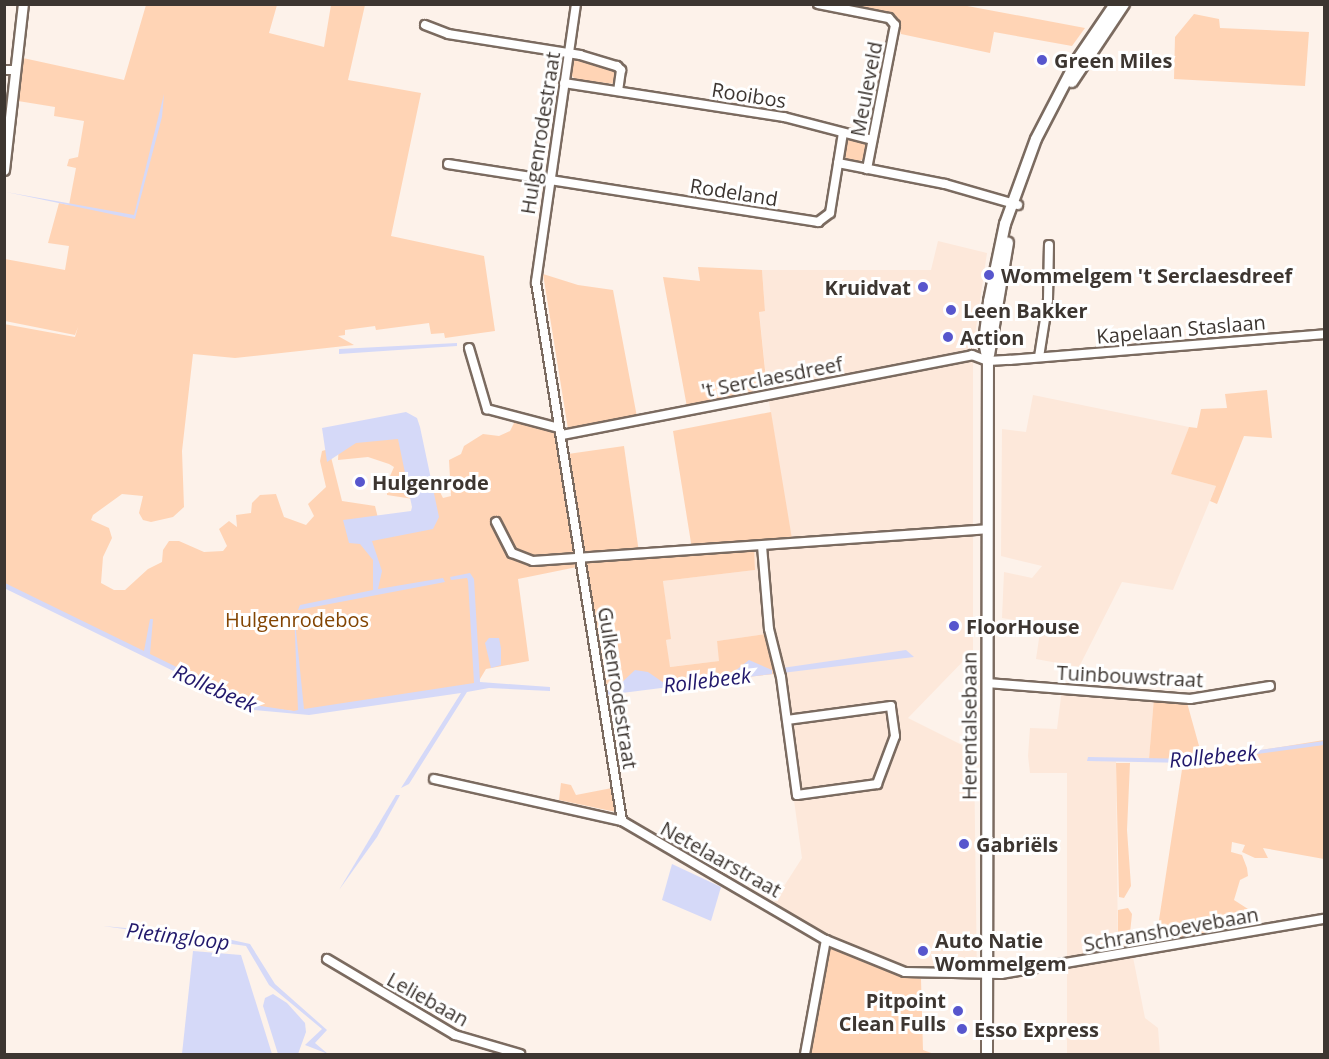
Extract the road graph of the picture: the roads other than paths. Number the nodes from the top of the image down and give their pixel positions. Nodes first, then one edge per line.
1 (23, 4) edge
2 (576, 4) edge
3 (818, 4) edge
4 (1114, 4) edge
5 (1124, 4) edge
6 (425, 25) dead end
7 (569, 53) junction
8 (4, 70) edge
9 (16, 70) junction
10 (564, 83) junction
11 (618, 91) junction
12 (843, 133) junction
13 (872, 140) junction
14 (838, 163) junction
15 (448, 164) dead end
16 (867, 169) junction
17 (4, 170) edge
18 (549, 180) junction
19 (1015, 204) junction
20 (1049, 245) dead end
21 (1324, 334) edge
22 (469, 348) dead end
23 (1039, 357) junction
24 (988, 361) junction
25 (560, 432) junction
26 (496, 522) dead end
27 (987, 529) junction
28 (762, 546) junction
29 (582, 559) junction
30 (987, 683) junction
31 (1270, 686) dead end
32 (787, 720) junction
33 (434, 779) dead end
34 (622, 821) junction
35 (1324, 919) edge
36 (826, 940) junction
37 (327, 958) dead end
38 (987, 973) junction
39 (520, 1054) edge
40 (805, 1054) edge
41 (987, 1054) edge

1 - 9 street
2 - 7 street, Hulgenrodestraat
3 - 13 street, Meuleveld
4 - 19 main road, Herentalsebaan
5 - 19 main road, Herentalsebaan
6 - 7 street
7 - 10 street, Hulgenrodestraat
7 - 11 street
8 - 9 street
9 - 17 street
10 - 11 street, Rooibos
10 - 18 street, Hulgenrodestraat
11 - 12 street, Rooibos
12 - 13 street, Rooibos
12 - 14 street, Rodeland
13 - 16 street, Meuleveld
14 - 16 street
14 - 18 street, Rodeland
15 - 18 street, Rodeland
16 - 19 street
18 - 25 street, Hulgenrodestraat
19 - 24 main road, Herentalsebaan
20 - 23 street
21 - 23 street, Kapelaan Staslaan
22 - 25 street
23 - 24 street, Kapelaan Staslaan
24 - 25 street, 't Serclaesdreef
24 - 27 main road, Herentalsebaan
25 - 29 street, Gulkenrodestraat
26 - 29 street
27 - 28 street
27 - 30 main road, Herentalsebaan
28 - 29 street
28 - 32 street
29 - 34 street, Gulkenrodestraat
30 - 31 street, Tuinbouwstraat
30 - 38 main road, Herentalsebaan
32 - 32 street
33 - 34 street, Netelaarstraat
34 - 36 street, Netelaarstraat
35 - 38 street, Schranshoevebaan
36 - 38 street, Netelaarstraat
36 - 40 street
37 - 39 street, Leliebaan
38 - 41 main road, Herentalsebaan

